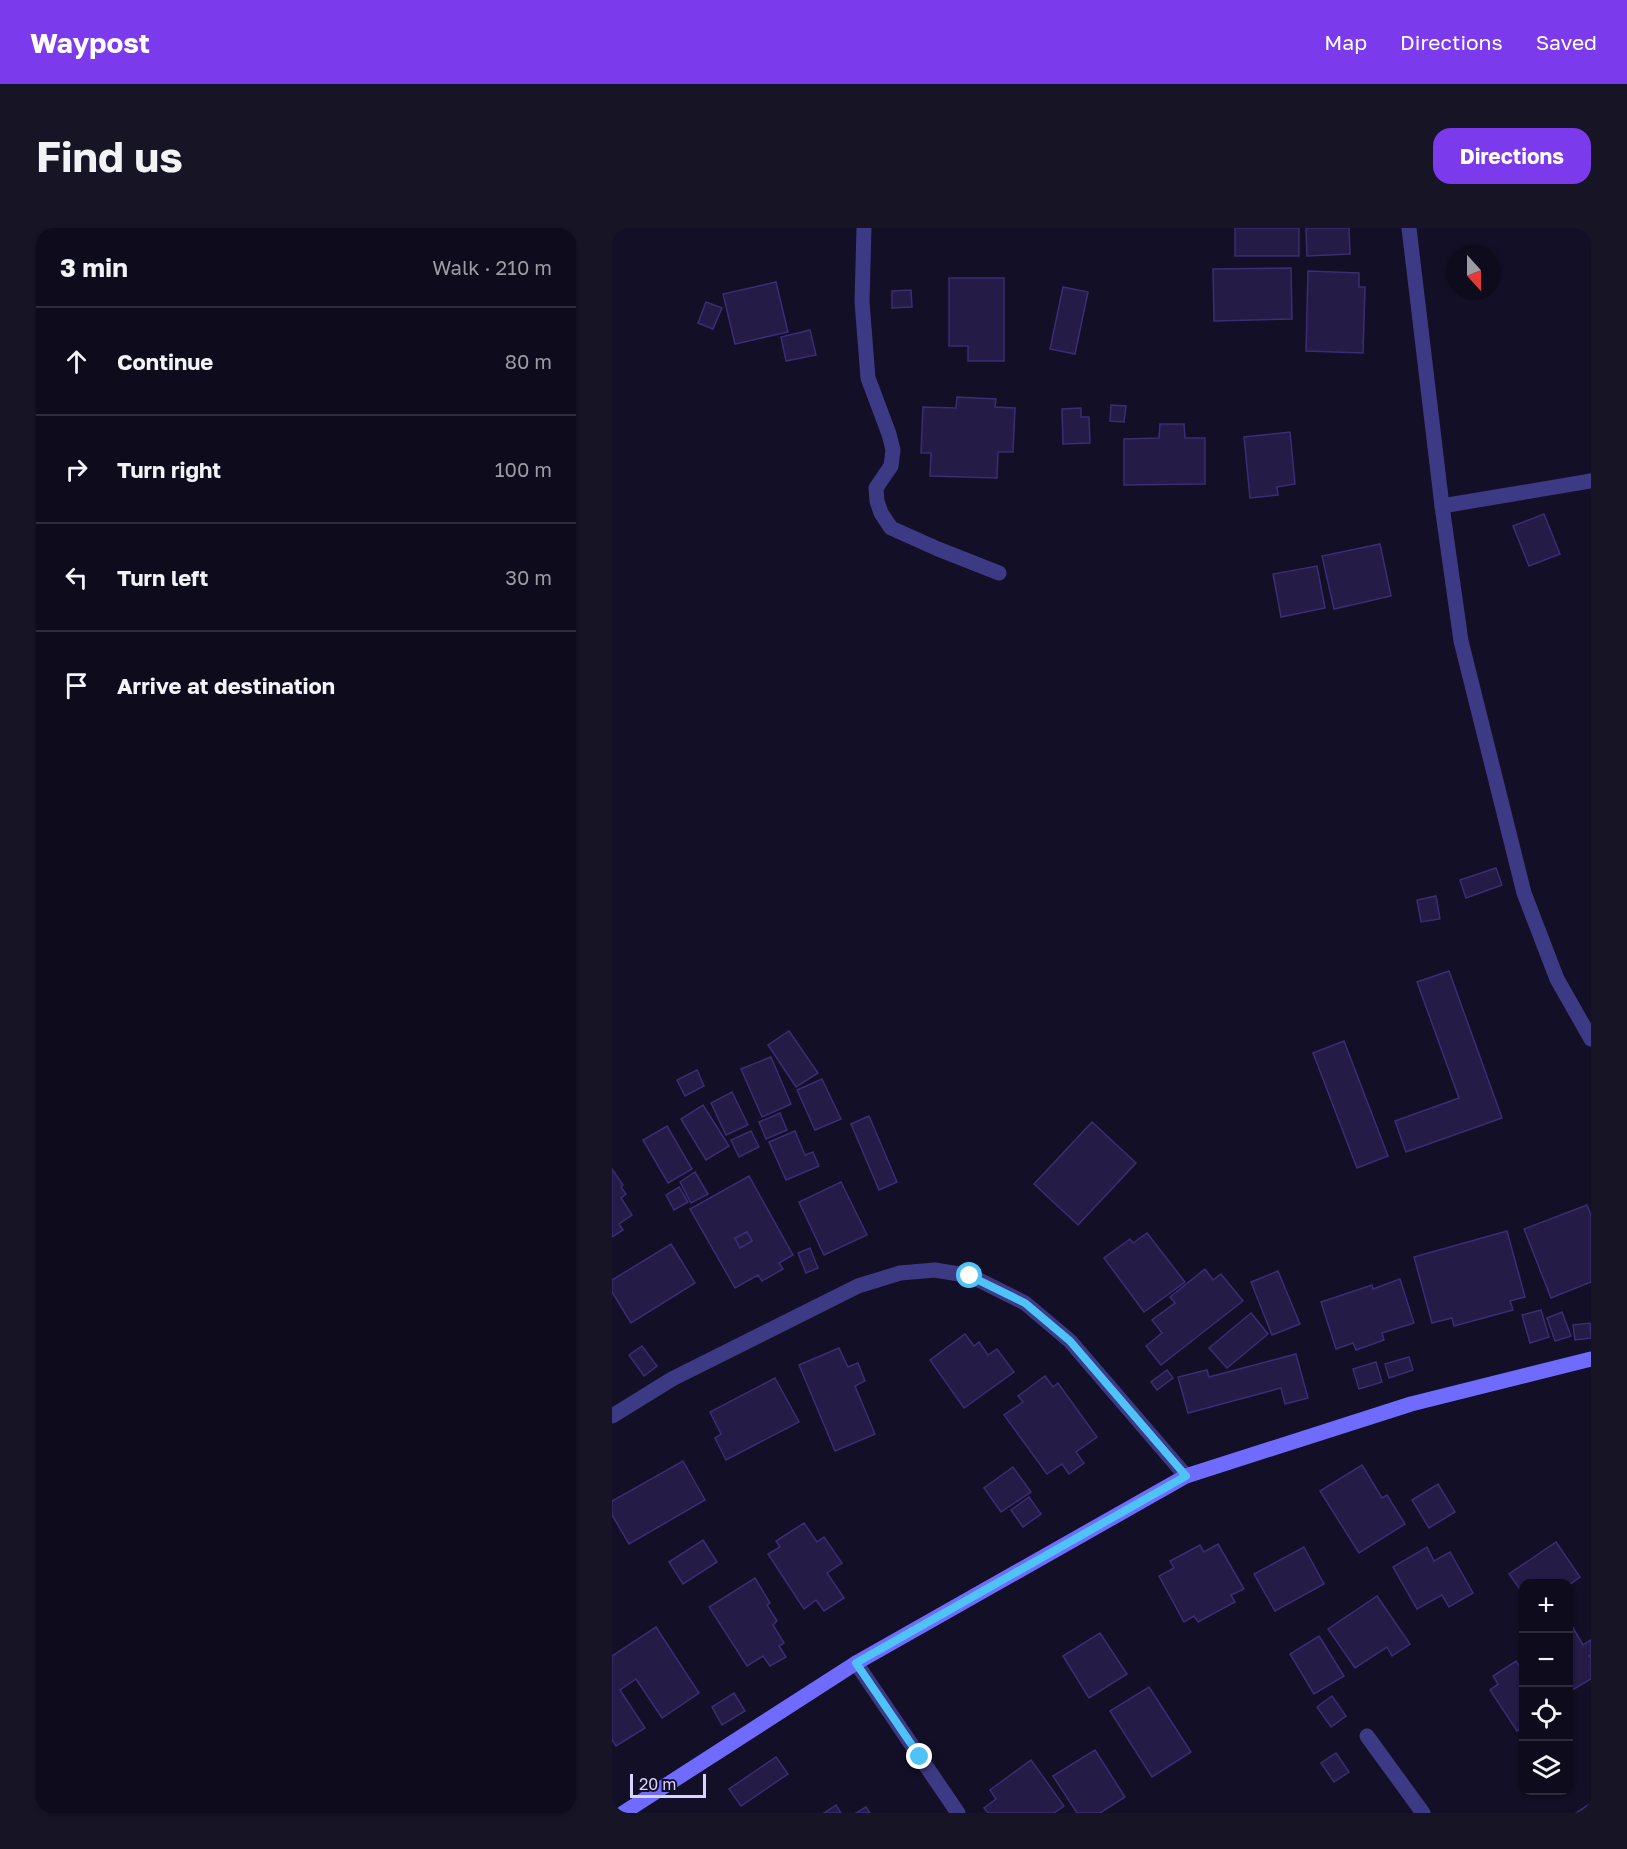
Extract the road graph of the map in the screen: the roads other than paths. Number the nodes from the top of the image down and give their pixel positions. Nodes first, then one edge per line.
1 (864, 228) edge
2 (1409, 228) edge
3 (1591, 481) edge
4 (1442, 506) junction
5 (999, 573) dead end
6 (1591, 1039) edge
7 (1591, 1359) edge
8 (612, 1416) edge
9 (1186, 1476) junction
10 (856, 1663) junction
11 (1367, 1736) dead end
12 (623, 1813) edge
13 (958, 1813) edge
14 (1423, 1813) edge

1 - 5 street
2 - 4 street
3 - 4 street
4 - 6 street
7 - 9 street
8 - 9 street
9 - 10 street
10 - 12 street
10 - 13 street
11 - 14 street

